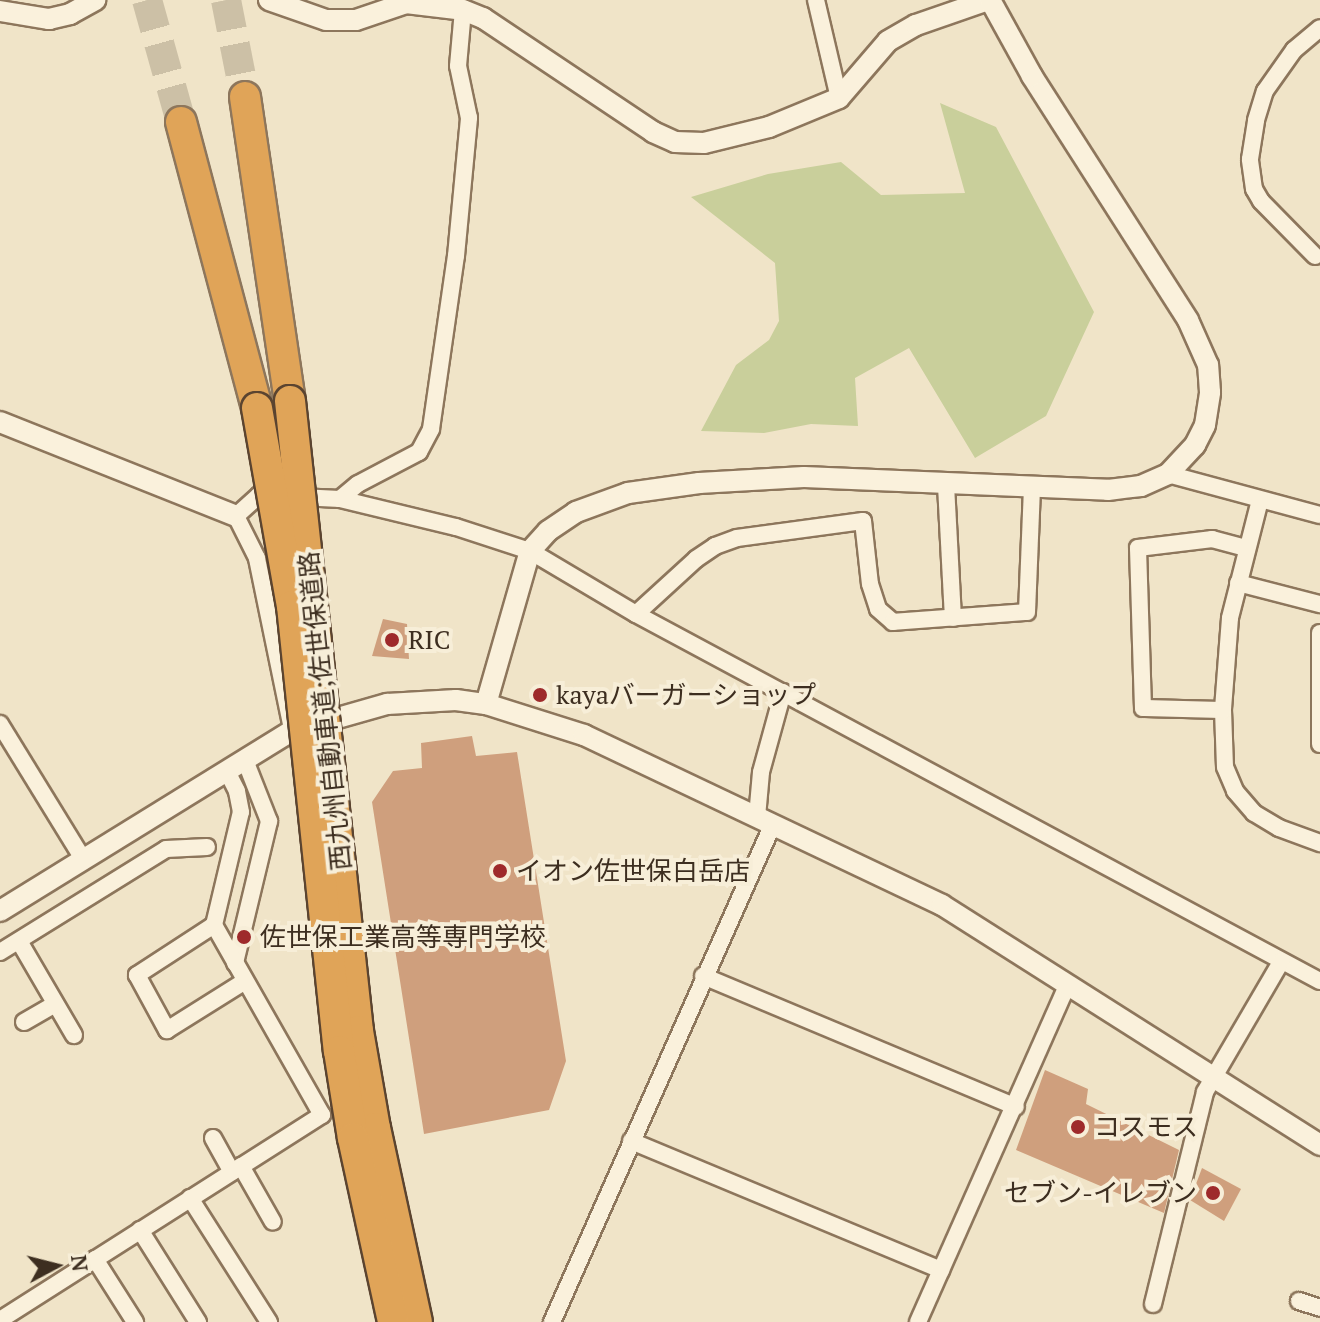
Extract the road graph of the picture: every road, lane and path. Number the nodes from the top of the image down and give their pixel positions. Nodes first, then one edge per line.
1 (95, 0) edge
2 (269, 0) edge
3 (816, 0) edge
4 (989, 0) edge
5 (463, 10) junction
6 (0, 11) edge
7 (1320, 28) edge
8 (245, 97) tunnel mouth
9 (839, 98) junction
10 (181, 122) tunnel mouth
11 (1315, 256) dead end
12 (0, 422) edge
13 (1168, 474) junction
14 (946, 485) junction
15 (1032, 489) junction
16 (340, 499) junction
17 (1260, 500) junction
18 (1320, 515) edge
19 (236, 516) junction
20 (1246, 548) junction
21 (530, 551) junction
22 (1238, 583) junction
23 (1320, 604) edge
24 (636, 614) junction
25 (953, 618) junction
26 (1320, 633) edge
27 (783, 692) junction
28 (486, 704) junction
29 (1223, 710) junction
30 (0, 724) edge
31 (292, 731) junction
32 (1320, 744) edge
33 (245, 760) junction
34 (227, 771) junction
35 (765, 820) junction
36 (1320, 843) edge
37 (207, 847) dead end
38 (83, 859) junction
39 (0, 911) edge
40 (214, 925) junction
41 (19, 941) junction
42 (0, 952) edge
43 (1281, 962) junction
44 (235, 963) junction
45 (703, 976) junction
46 (245, 981) junction
47 (1320, 981) edge
48 (1068, 984) junction
49 (55, 1004) junction
50 (24, 1022) dead end
51 (74, 1035) dead end
52 (1215, 1075) junction
53 (1016, 1107) junction
54 (213, 1138) dead end
55 (631, 1141) junction
56 (1320, 1145) edge
57 (237, 1169) junction
58 (190, 1198) junction
59 (273, 1222) dead end
60 (140, 1230) junction
61 (95, 1259) junction
62 (941, 1270) junction
63 (1299, 1301) dead end
64 (1153, 1304) dead end
65 (1320, 1308) edge
66 (0, 1320) edge
67 (135, 1322) edge
68 (198, 1322) edge
69 (269, 1322) edge
70 (393, 1322) edge
71 (406, 1322) edge
72 (417, 1322) edge
73 (552, 1322) edge
74 (918, 1322) edge

1 - 6 street
2 - 5 street
3 - 9 street
4 - 9 street
4 - 13 street
5 - 9 street
5 - 16 street
7 - 11 street
8 - 72 highway, 西九州自動車道;佐世保道路, bridge
10 - 70 highway, 西九州自動車道;佐世保道路, bridge
12 - 19 street
13 - 15 street
13 - 17 street
14 - 15 street
14 - 21 street
14 - 25 street
15 - 25 street
16 - 19 street
16 - 21 street
17 - 18 street
17 - 20 street
19 - 31 street
20 - 22 street
20 - 29 street
21 - 24 street
21 - 28 street
22 - 23 street
22 - 29 street
24 - 25 street
24 - 27 street
26 - 32 street
27 - 35 street
27 - 43 street
28 - 31 street
28 - 35 street
29 - 36 street
30 - 38 street
31 - 33 street
31 - 71 street
33 - 34 street
33 - 44 street
34 - 38 street
34 - 40 street
35 - 45 street
35 - 48 street
37 - 41 street
38 - 39 street
40 - 44 street
40 - 46 street
41 - 42 street
41 - 49 street
43 - 47 street
43 - 52 street
44 - 46 street
45 - 53 street
45 - 55 street
46 - 57 street
48 - 52 street
48 - 53 street
49 - 50 street
49 - 51 street
52 - 56 street
52 - 64 street
53 - 62 street
54 - 57 street
55 - 62 street
55 - 73 street
57 - 58 street
57 - 59 street
58 - 60 street
58 - 69 street
60 - 61 street
60 - 68 street
61 - 66 street
61 - 67 street
62 - 74 street
63 - 65 street

